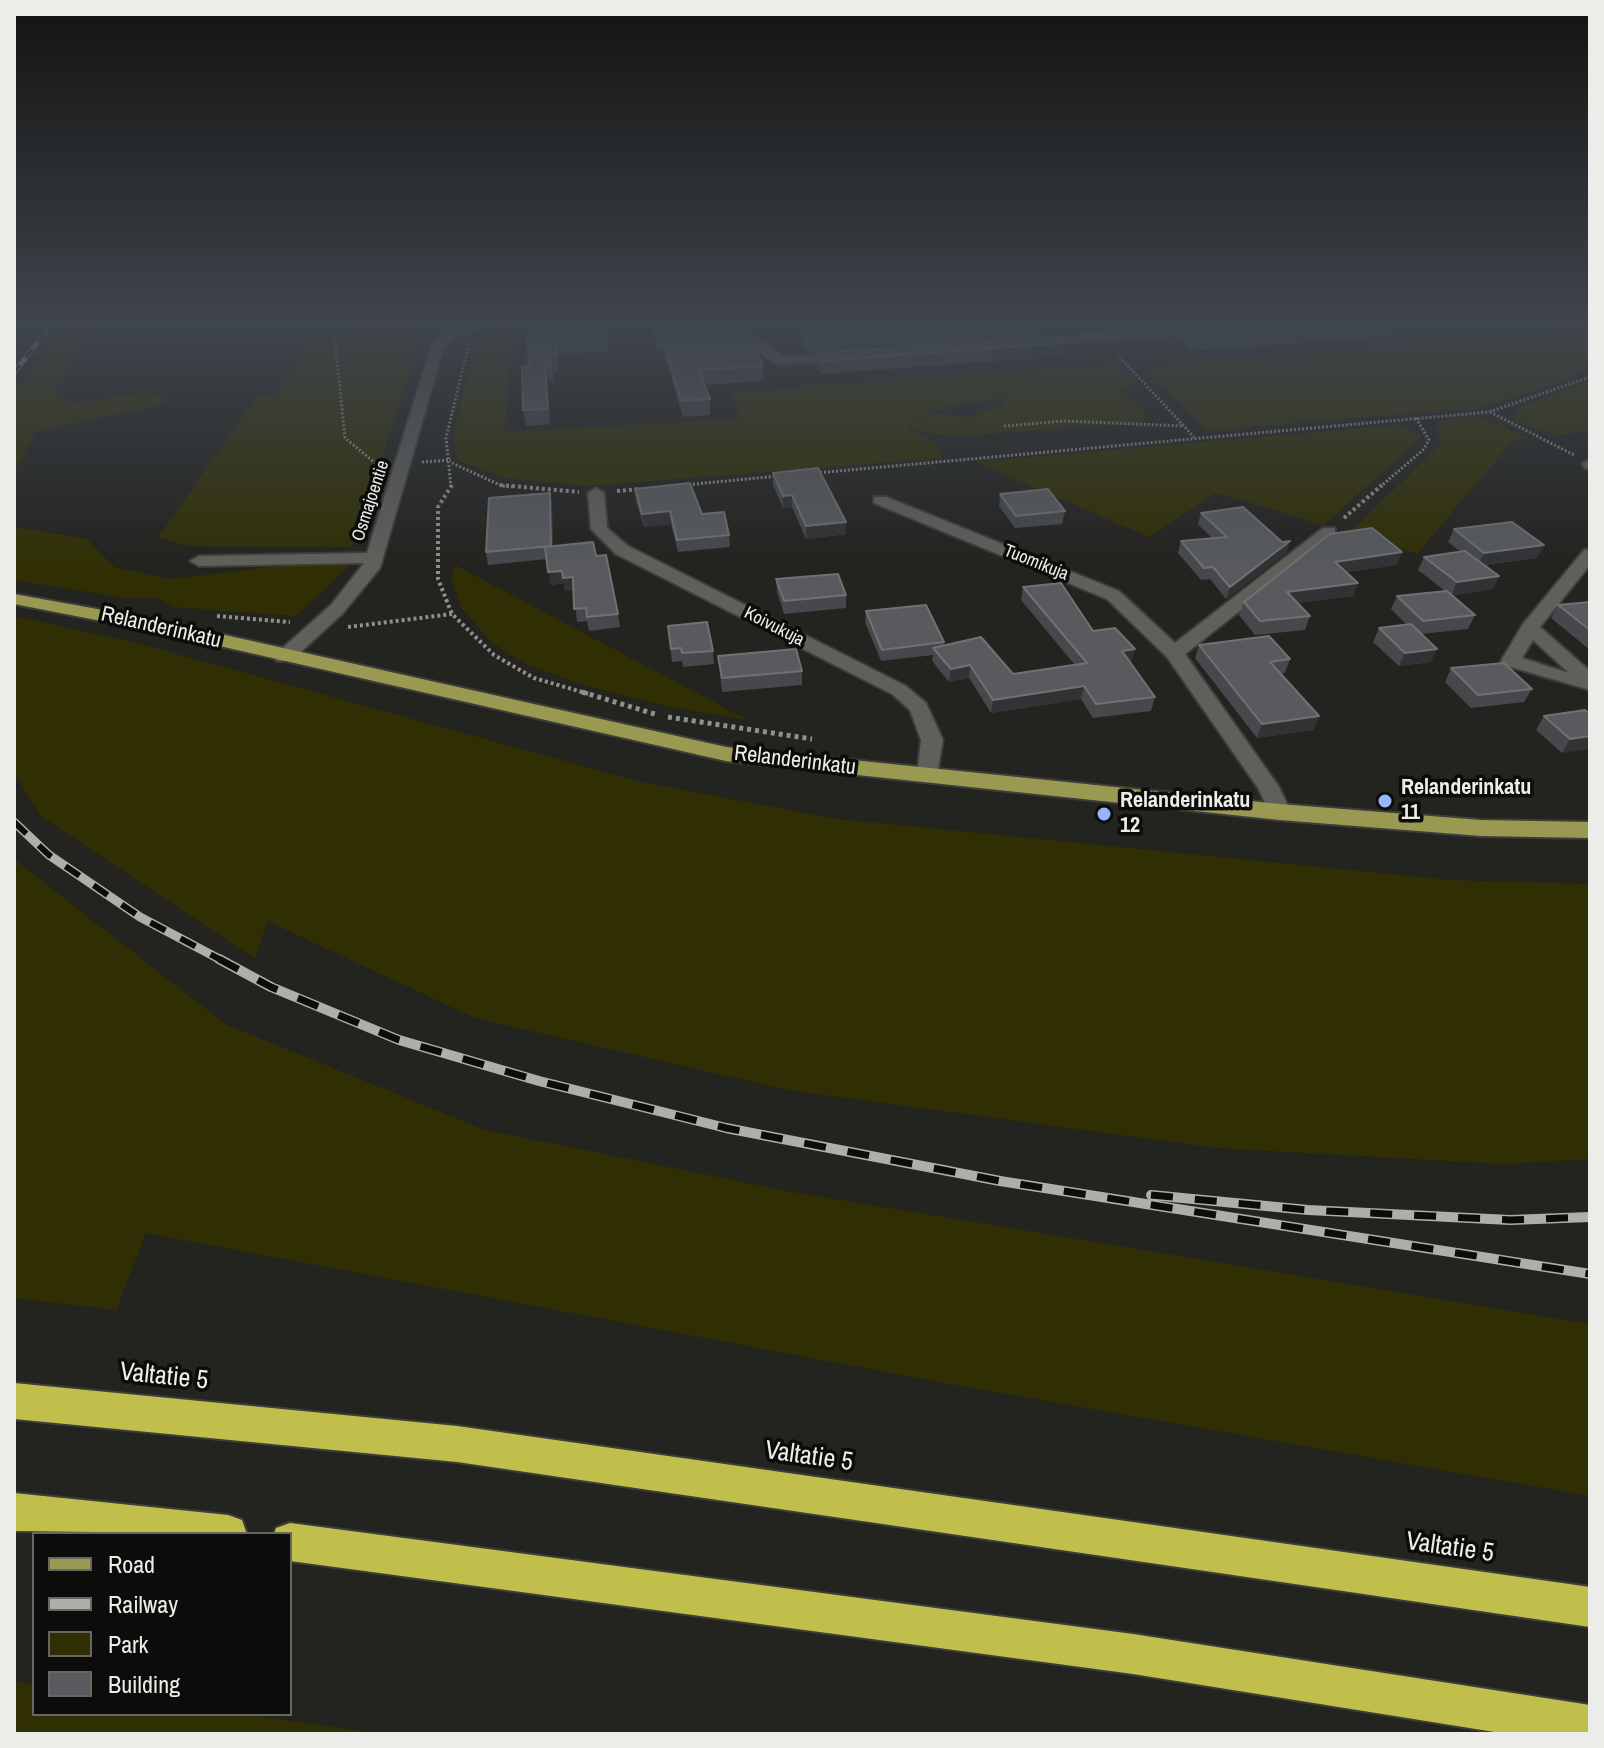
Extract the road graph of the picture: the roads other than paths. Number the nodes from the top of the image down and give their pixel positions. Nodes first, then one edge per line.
1 (419, 407) edge
2 (596, 493) road end
3 (880, 500) dead end
4 (1329, 532) edge
5 (1590, 554) edge
6 (374, 558) junction
7 (199, 561) dead end
8 (14, 599) edge
9 (1530, 628) junction
10 (1174, 653) junction
11 (284, 657) junction
12 (1590, 684) edge
13 (928, 776) junction
14 (1280, 812) junction
15 (1590, 830) edge
16 (14, 1401) edge
17 (14, 1512) edge
18 (209, 1532) edge
19 (292, 1542) edge
20 (1590, 1607) edge
21 (1590, 1726) edge

1 - 6 street, Osmajoentie
2 - 13 street, Koivukuja
3 - 10 street, Tuomikuja
4 - 10 street
5 - 9 street
6 - 7 street
6 - 11 street, Osmajoentie
8 - 11 main road, Relanderinkatu
9 - 12 street
9 - 12 street
10 - 14 street, Tuomikuja
11 - 13 main road, Relanderinkatu
13 - 14 main road, Relanderinkatu
14 - 15 main road, Relanderinkatu
16 - 20 highway, Valtatie 5
17 - 18 highway
19 - 21 highway

